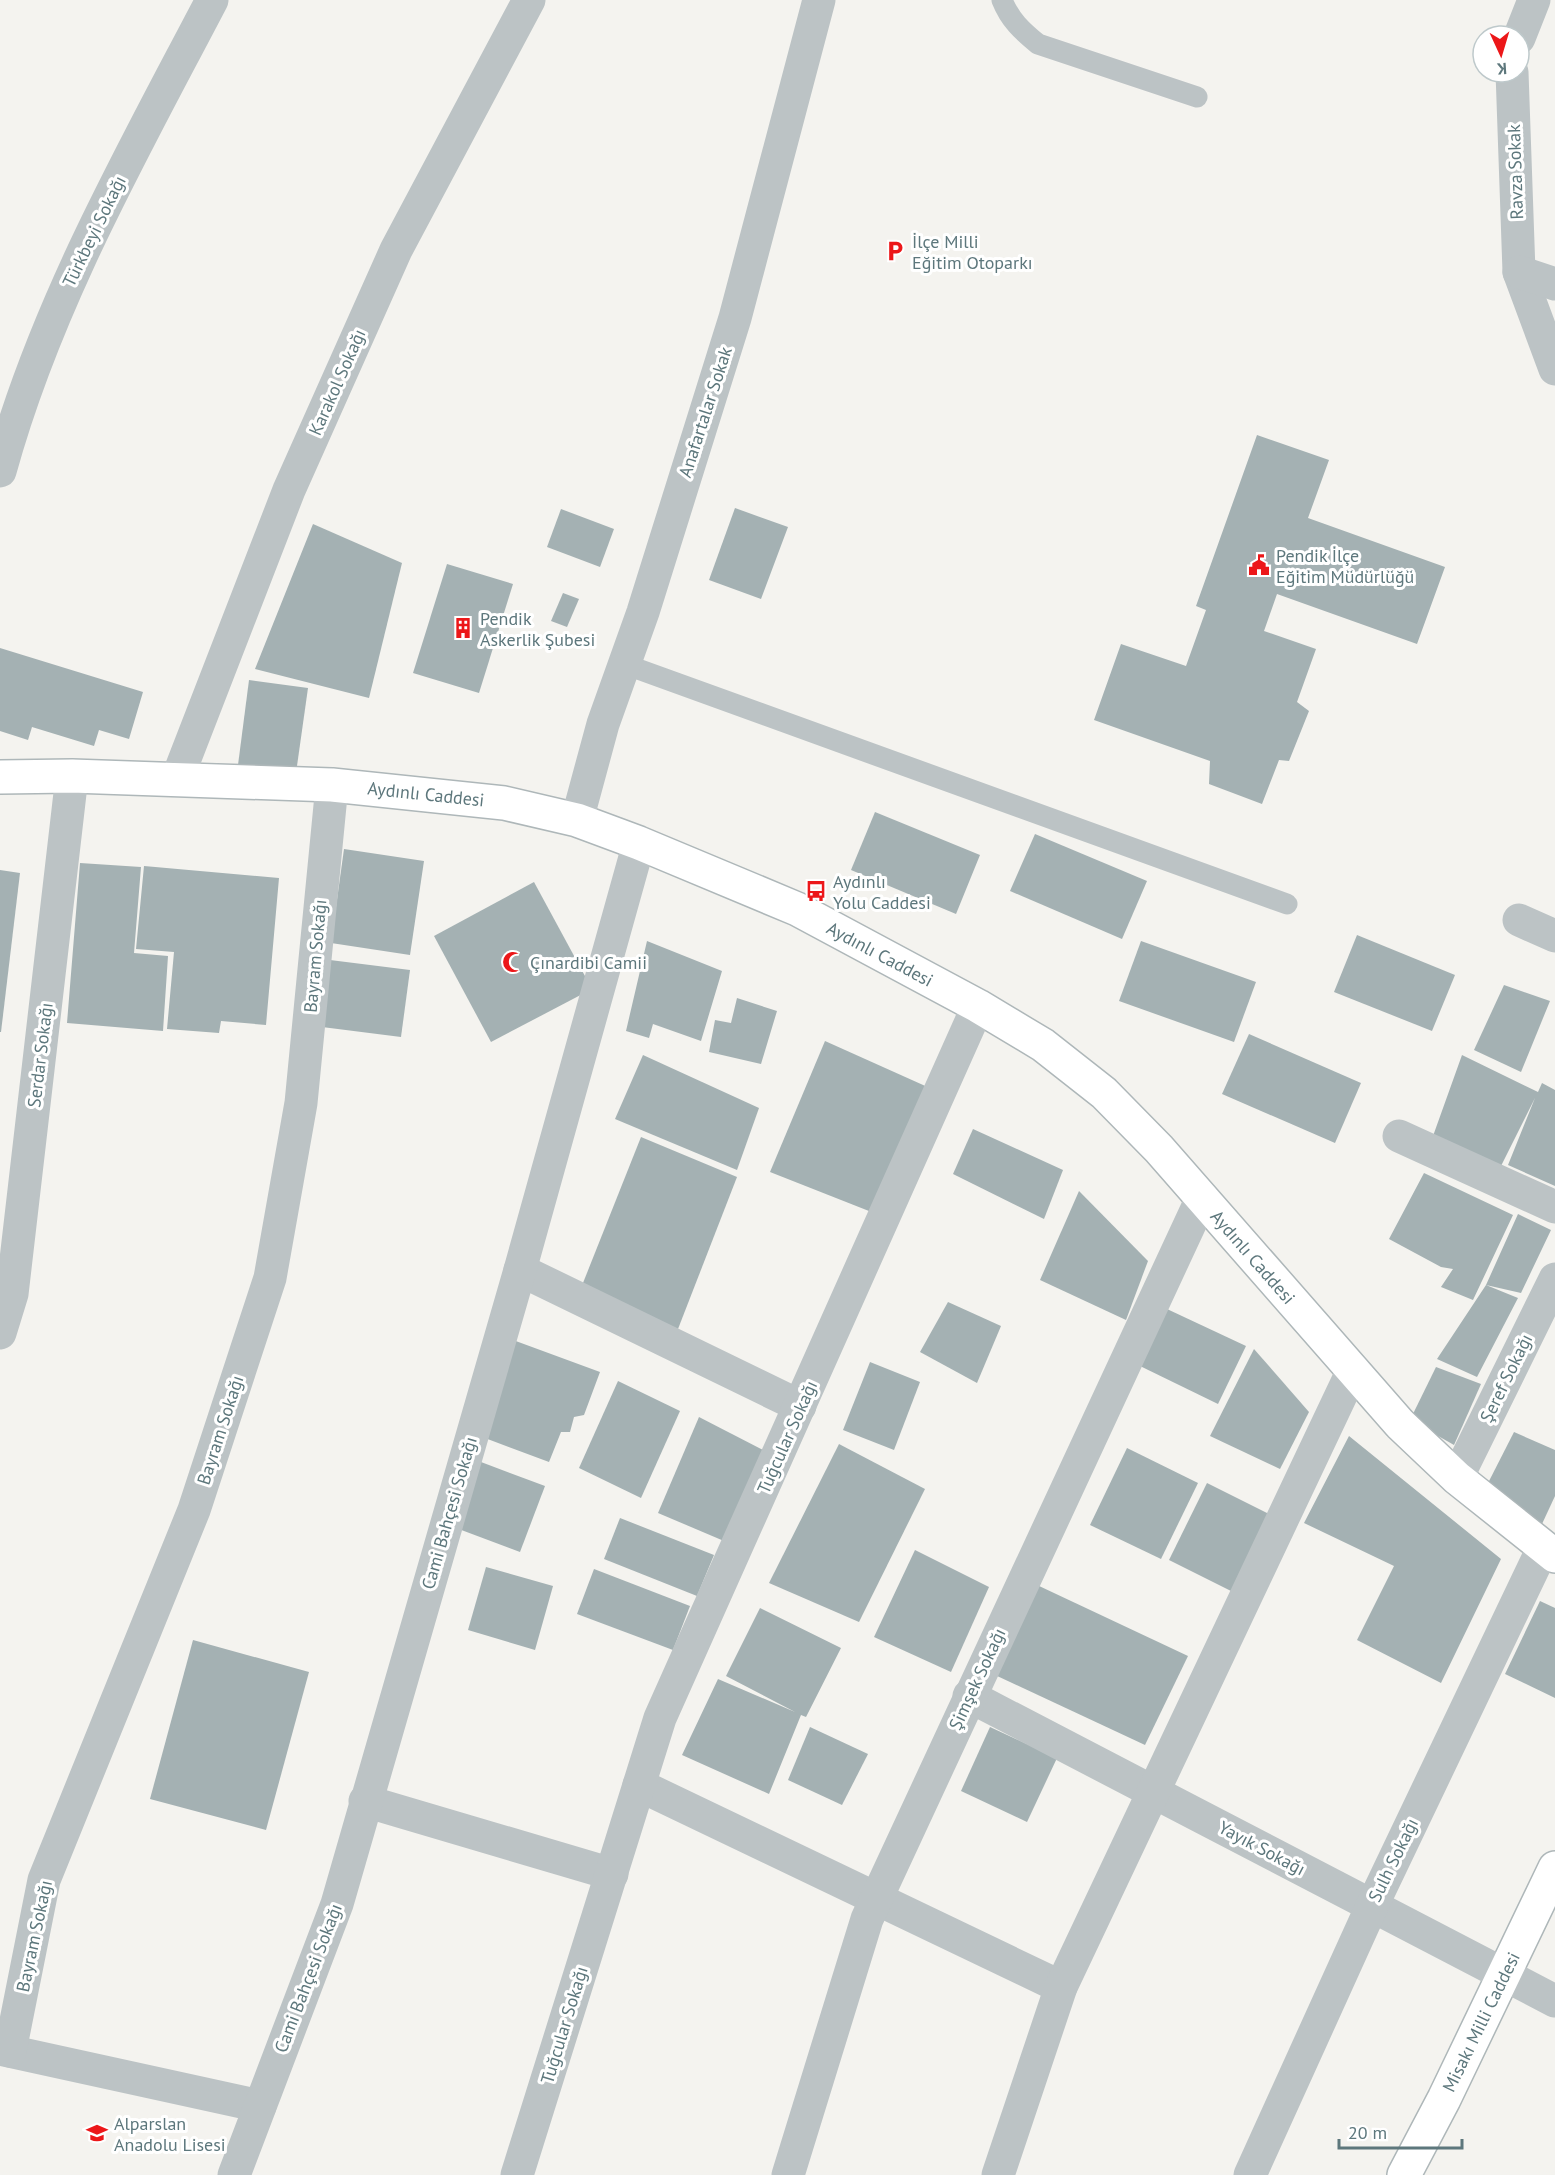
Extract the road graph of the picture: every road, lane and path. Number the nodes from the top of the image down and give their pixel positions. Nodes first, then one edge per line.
1 (212, 0) edge
2 (529, 0) edge
3 (819, 0) edge
4 (1002, 0) edge
5 (1534, 0) edge
6 (1525, 24) edge
7 (1512, 84) edge
8 (1197, 97) dead end
9 (1519, 272) junction
10 (1555, 284) edge
11 (1555, 369) edge
12 (0, 471) edge
13 (624, 664) junction
14 (72, 776) junction
15 (0, 777) edge
16 (177, 779) junction
17 (332, 785) junction
18 (577, 820) junction
19 (639, 843) junction
20 (1287, 904) dead end
21 (1519, 920) dead end
22 (1555, 936) edge
23 (978, 1006) junction
24 (1399, 1136) dead end
25 (1202, 1198) junction
26 (1555, 1207) edge
27 (520, 1270) junction
28 (1555, 1279) edge
29 (1544, 1326) edge
30 (0, 1333) edge
31 (1353, 1370) junction
32 (800, 1406) junction
33 (1457, 1478) junction
34 (1549, 1552) edge
35 (969, 1696) junction
36 (639, 1785) junction
37 (1154, 1792) junction
38 (365, 1801) junction
39 (1555, 1868) edge
40 (612, 1874) junction
41 (876, 1900) junction
42 (1372, 1906) junction
43 (1503, 1974) junction
44 (1061, 1987) junction
45 (1555, 2001) edge
46 (5, 2050) edge
47 (260, 2106) junction
48 (791, 2174) edge
49 (234, 2175) edge
50 (517, 2175) edge
51 (998, 2175) edge
52 (1250, 2175) edge
53 (1404, 2175) edge

1 - 12 street, Türkbeyi Sokağı
2 - 16 street, Karakol Sokağı
3 - 13 street, Anafartalar Sokak
4 - 8 lane
5 - 6 street
7 - 9 street, Ravza Sokak
9 - 10 street
9 - 11 street, Ravza Sokak
13 - 18 street, Anafartalar Sokak
13 - 20 lane
14 - 15 main road, Aydınlı Caddesi
14 - 16 main road, Aydınlı Caddesi
14 - 30 street, Serdar Sokağı
16 - 17 main road, Aydınlı Caddesi
17 - 18 main road, Aydınlı Caddesi
17 - 46 street, Bayram Sokağı
18 - 19 main road, Aydınlı Caddesi
19 - 23 main road, Aydınlı Caddesi
19 - 27 street, Cami Bahçesi Sokağı
21 - 22 street
23 - 25 main road, Aydınlı Caddesi
23 - 32 street, Tuğcular Sokağı
24 - 26 street
25 - 31 main road, Aydınlı Caddesi
25 - 35 street, Şimşek Sokağı
27 - 32 street
27 - 38 street, Cami Bahçesi Sokağı
28 - 29 street, Şeref Sokağı
29 - 33 street, Şeref Sokağı
31 - 33 main road, Aydınlı Caddesi
31 - 37 street
32 - 36 street, Tuğcular Sokağı
33 - 34 main road, Aydınlı Caddesi
34 - 42 street, Sulh Sokağı
35 - 37 street, Yayık Sokağı
35 - 41 street, Şimşek Sokağı
36 - 40 street, Tuğcular Sokağı
36 - 41 street
37 - 42 street, Yayık Sokağı
37 - 44 street
38 - 40 street
38 - 47 street, Cami Bahçesi Sokağı
39 - 43 main road, Misakı Milli Caddesi
40 - 50 street, Tuğcular Sokağı
41 - 44 street
41 - 48 street, Şimşek Sokağı
42 - 43 street, Yayık Sokağı
42 - 52 street, Sulh Sokağı
43 - 45 street, Yayık Sokağı
43 - 53 main road, Misakı Milli Caddesi
44 - 51 street
46 - 47 street
47 - 49 street, Cami Bahçesi Sokağı

